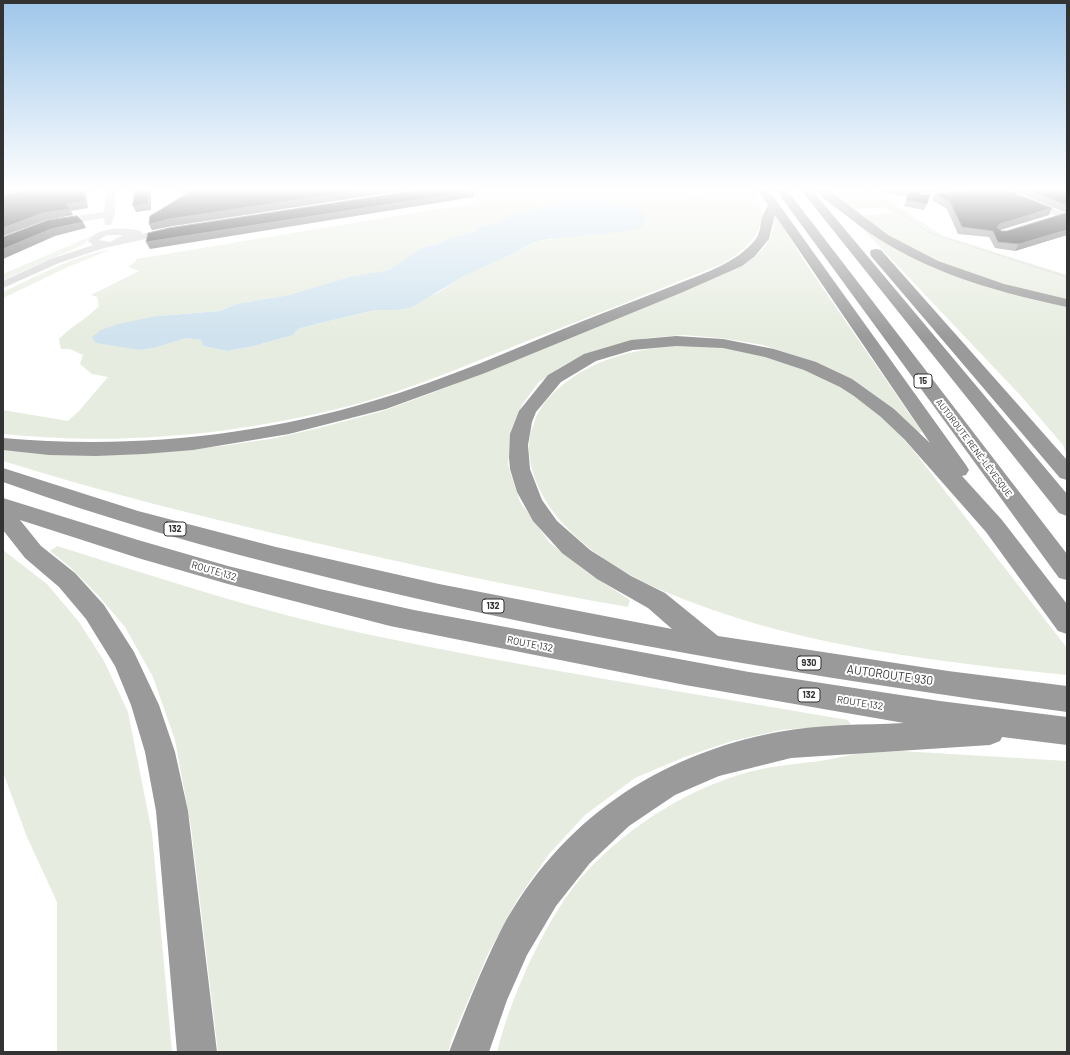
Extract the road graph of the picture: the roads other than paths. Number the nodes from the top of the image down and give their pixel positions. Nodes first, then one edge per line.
1 (105, 239) edge
2 (763, 239) edge
3 (805, 239) edge
4 (810, 239) edge
5 (846, 239) edge
6 (865, 239) edge
7 (887, 239) edge
8 (97, 241) joint
9 (3, 285) edge
10 (1067, 303) edge
11 (3, 444) edge
12 (1067, 473) edge
13 (3, 475) edge
14 (3, 506) edge
15 (1067, 508) edge
16 (3, 514) edge
17 (992, 524) junction
18 (1067, 571) edge
19 (1067, 623) edge
20 (713, 647) junction
21 (1067, 699) edge
22 (1037, 728) junction
23 (1067, 731) edge
24 (197, 1052) edge
25 (469, 1052) edge

1 - 8 street
2 - 11 highway
3 - 17 highway
4 - 18 highway, AUTOROUTE RENÉ-LÉVESQUE / 15
5 - 15 highway
6 - 12 highway
7 - 10 highway
8 - 9 street
13 - 20 highway, 132
14 - 22 highway, ROUTE 132 / 132
16 - 24 highway
17 - 19 highway
17 - 20 highway
20 - 21 highway, AUTOROUTE 930 / 930
22 - 23 highway, ROUTE 132 / 132
22 - 25 highway

